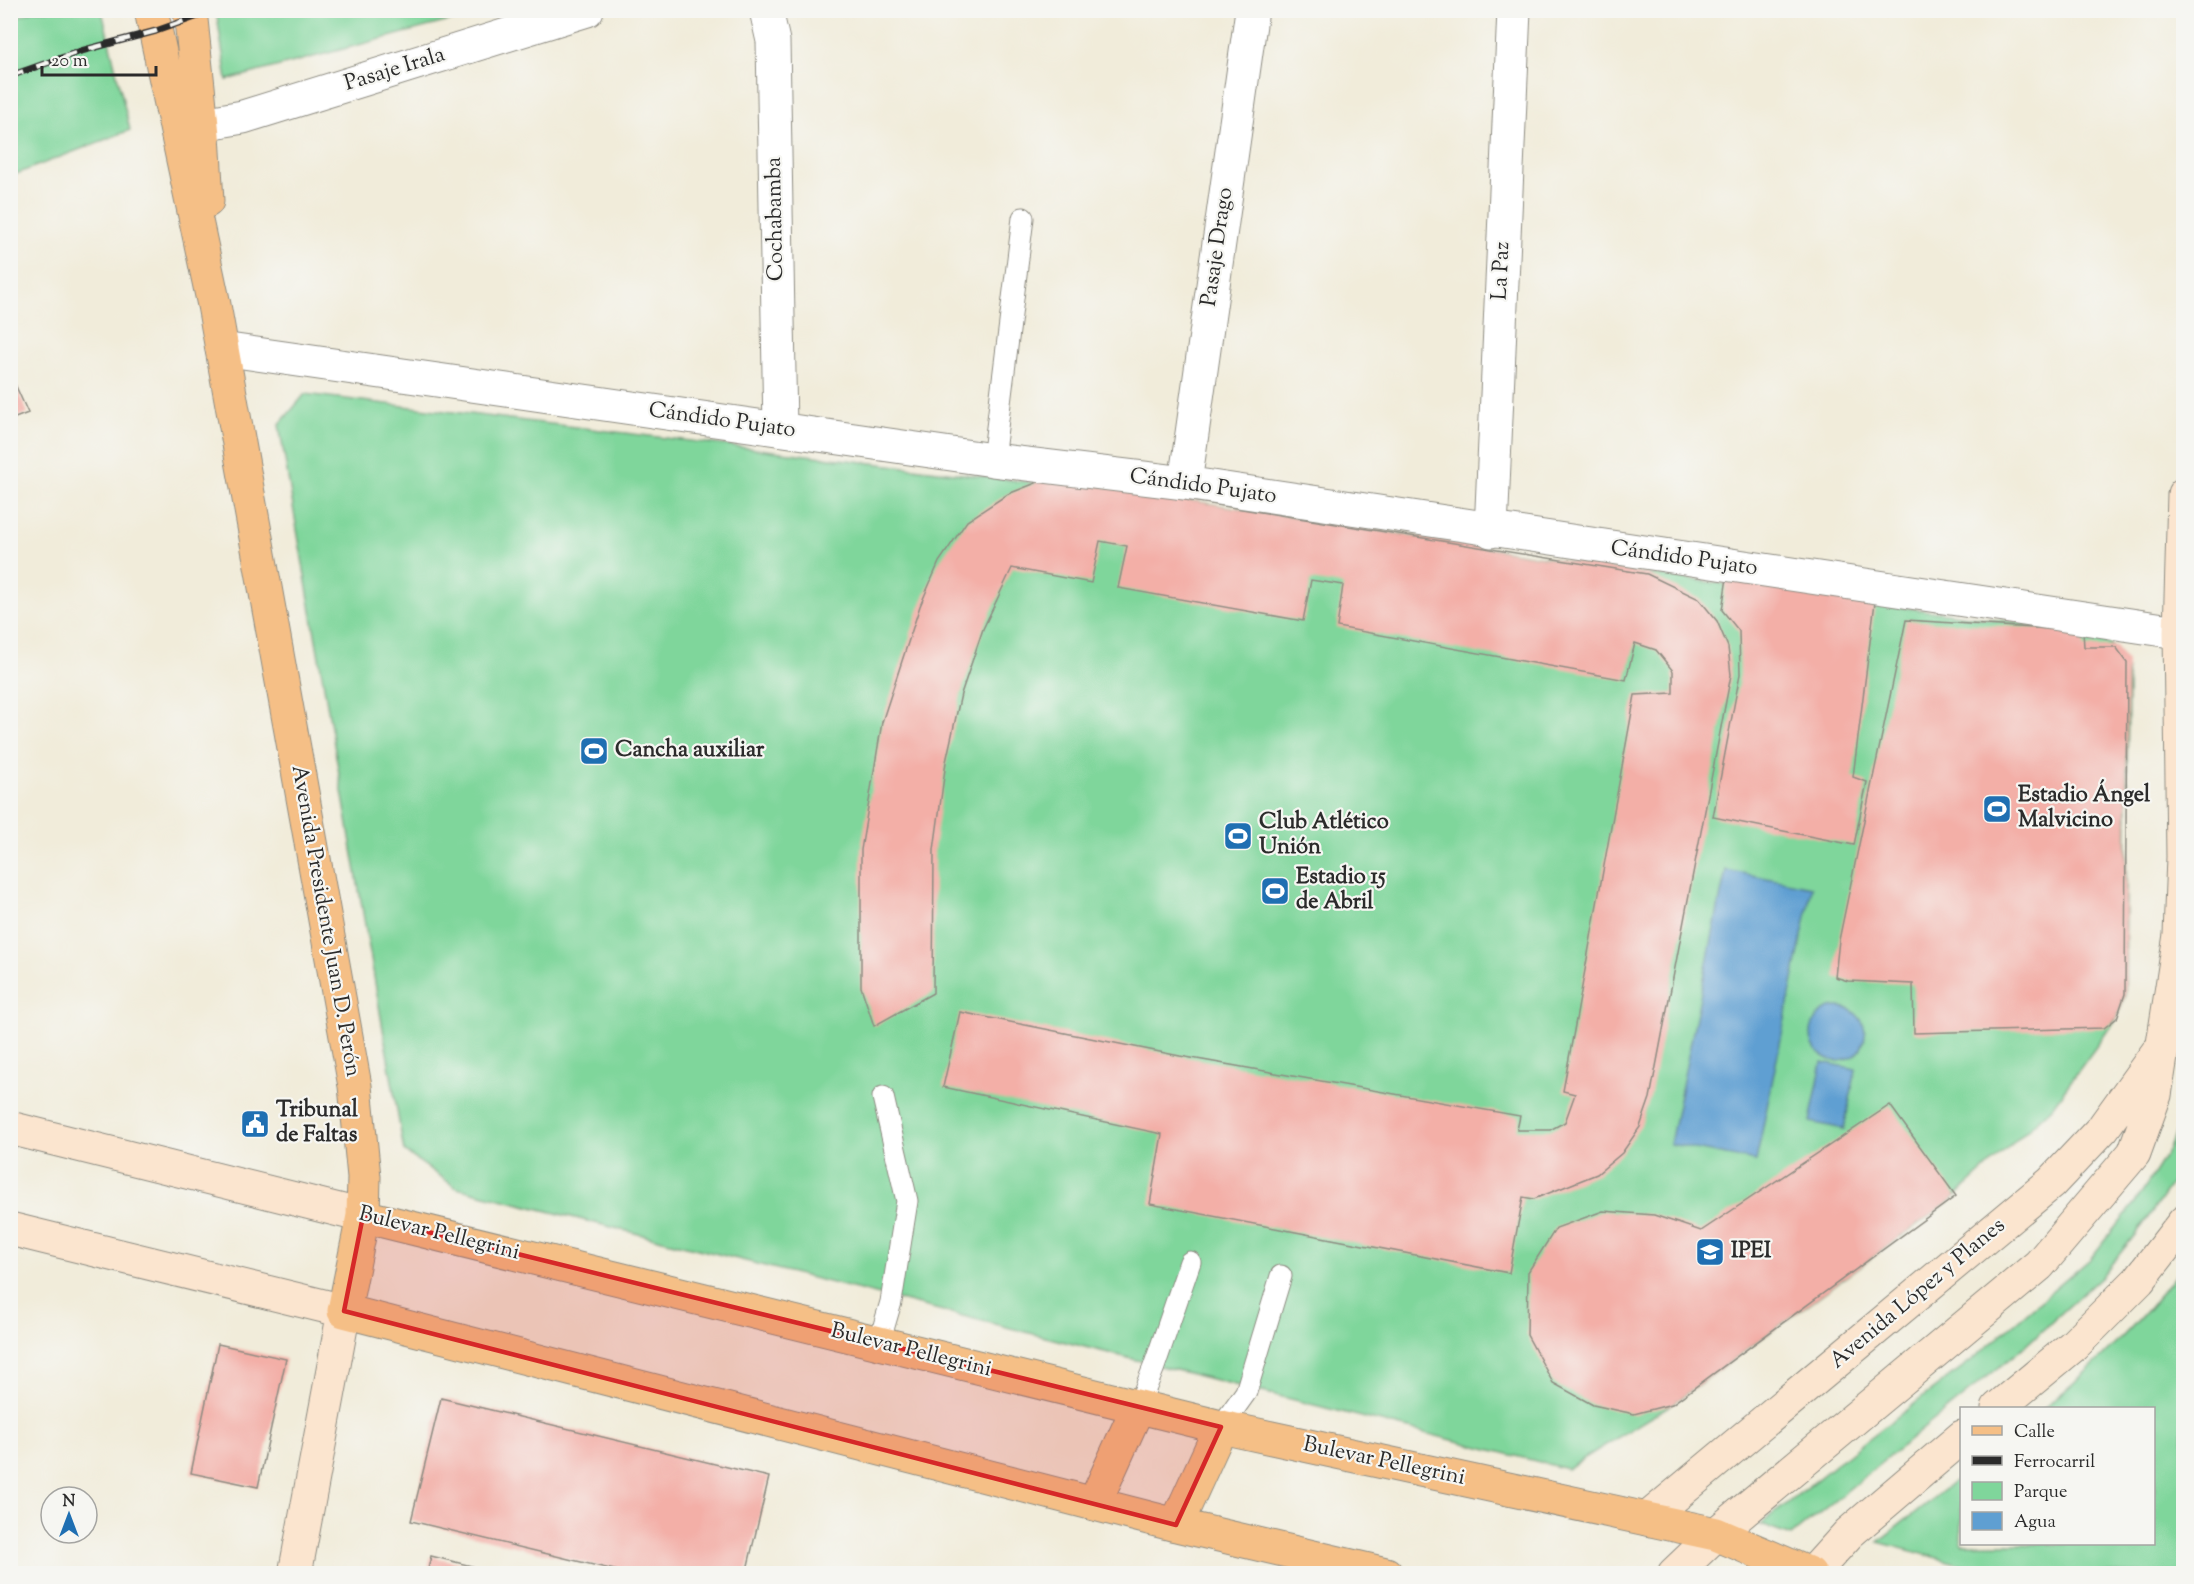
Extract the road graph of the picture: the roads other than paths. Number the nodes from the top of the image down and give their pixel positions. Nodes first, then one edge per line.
1 (151, 10) edge
2 (190, 10) edge
3 (587, 10) edge
4 (766, 10) edge
5 (1252, 10) edge
6 (1514, 10) edge
7 (202, 124) junction
8 (1023, 218) dead end
9 (214, 305) junction
10 (222, 349) junction
11 (780, 429) junction
12 (993, 460) junction
13 (1185, 483) junction
14 (2184, 494) edge
15 (1491, 531) junction
16 (2182, 633) edge
17 (2163, 1044) junction
18 (883, 1097) dead end
19 (10, 1128) edge
20 (363, 1216) junction
21 (2184, 1222) edge
22 (10, 1229) edge
23 (1190, 1262) dead end
24 (1281, 1276) dead end
25 (344, 1311) junction
26 (879, 1343) junction
27 (1138, 1407) junction
28 (1999, 1407) edge
29 (1221, 1427) junction
30 (1960, 1439) edge
31 (1094, 1504) junction
32 (1647, 1519) junction
33 (1176, 1525) junction
34 (1716, 1534) junction
35 (295, 1574) edge
36 (1386, 1574) edge
37 (1674, 1574) edge
38 (1811, 1574) edge

1 - 9 main road, Avenida Presidente Juan D. Perón
2 - 7 main road, Avenida Presidente Juan D. Perón
3 - 7 street, Pasaje Irala
4 - 11 street, Cochabamba
5 - 13 street, Pasaje Drago
6 - 15 street, La Paz
7 - 9 main road, Avenida Presidente Juan D. Perón
8 - 12 lane
9 - 10 main road, Avenida Presidente Juan D. Perón
10 - 11 street, Cándido Pujato
10 - 20 main road, Avenida Presidente Juan D. Perón
11 - 12 street, Cándido Pujato
12 - 13 street, Cándido Pujato
13 - 15 street, Cándido Pujato
14 - 16 main road, Avenida López y Planes
15 - 16 street, Cándido Pujato
16 - 17 main road, Avenida López y Planes
17 - 32 main road, Avenida López y Planes
17 - 34 main road, Avenida López y Planes
18 - 26 lane
19 - 20 main road, Bulevar Pellegrini
20 - 25 main road, Avenida Presidente Juan D. Perón
20 - 26 main road, Bulevar Pellegrini
21 - 28 main road
22 - 25 main road
23 - 27 lane
24 - 29 lane
25 - 31 main road
25 - 35 main road, Avenida Presidente Juan D. Perón
26 - 27 main road, Bulevar Pellegrini
27 - 29 main road, Bulevar Pellegrini
27 - 31 main road
29 - 32 main road, Bulevar Pellegrini
29 - 33 main road
30 - 38 main road
31 - 33 main road
32 - 34 main road, Bulevar Pellegrini
33 - 36 main road
34 - 37 main road, Avenida López y Planes
34 - 38 main road, Bulevar Pellegrini

